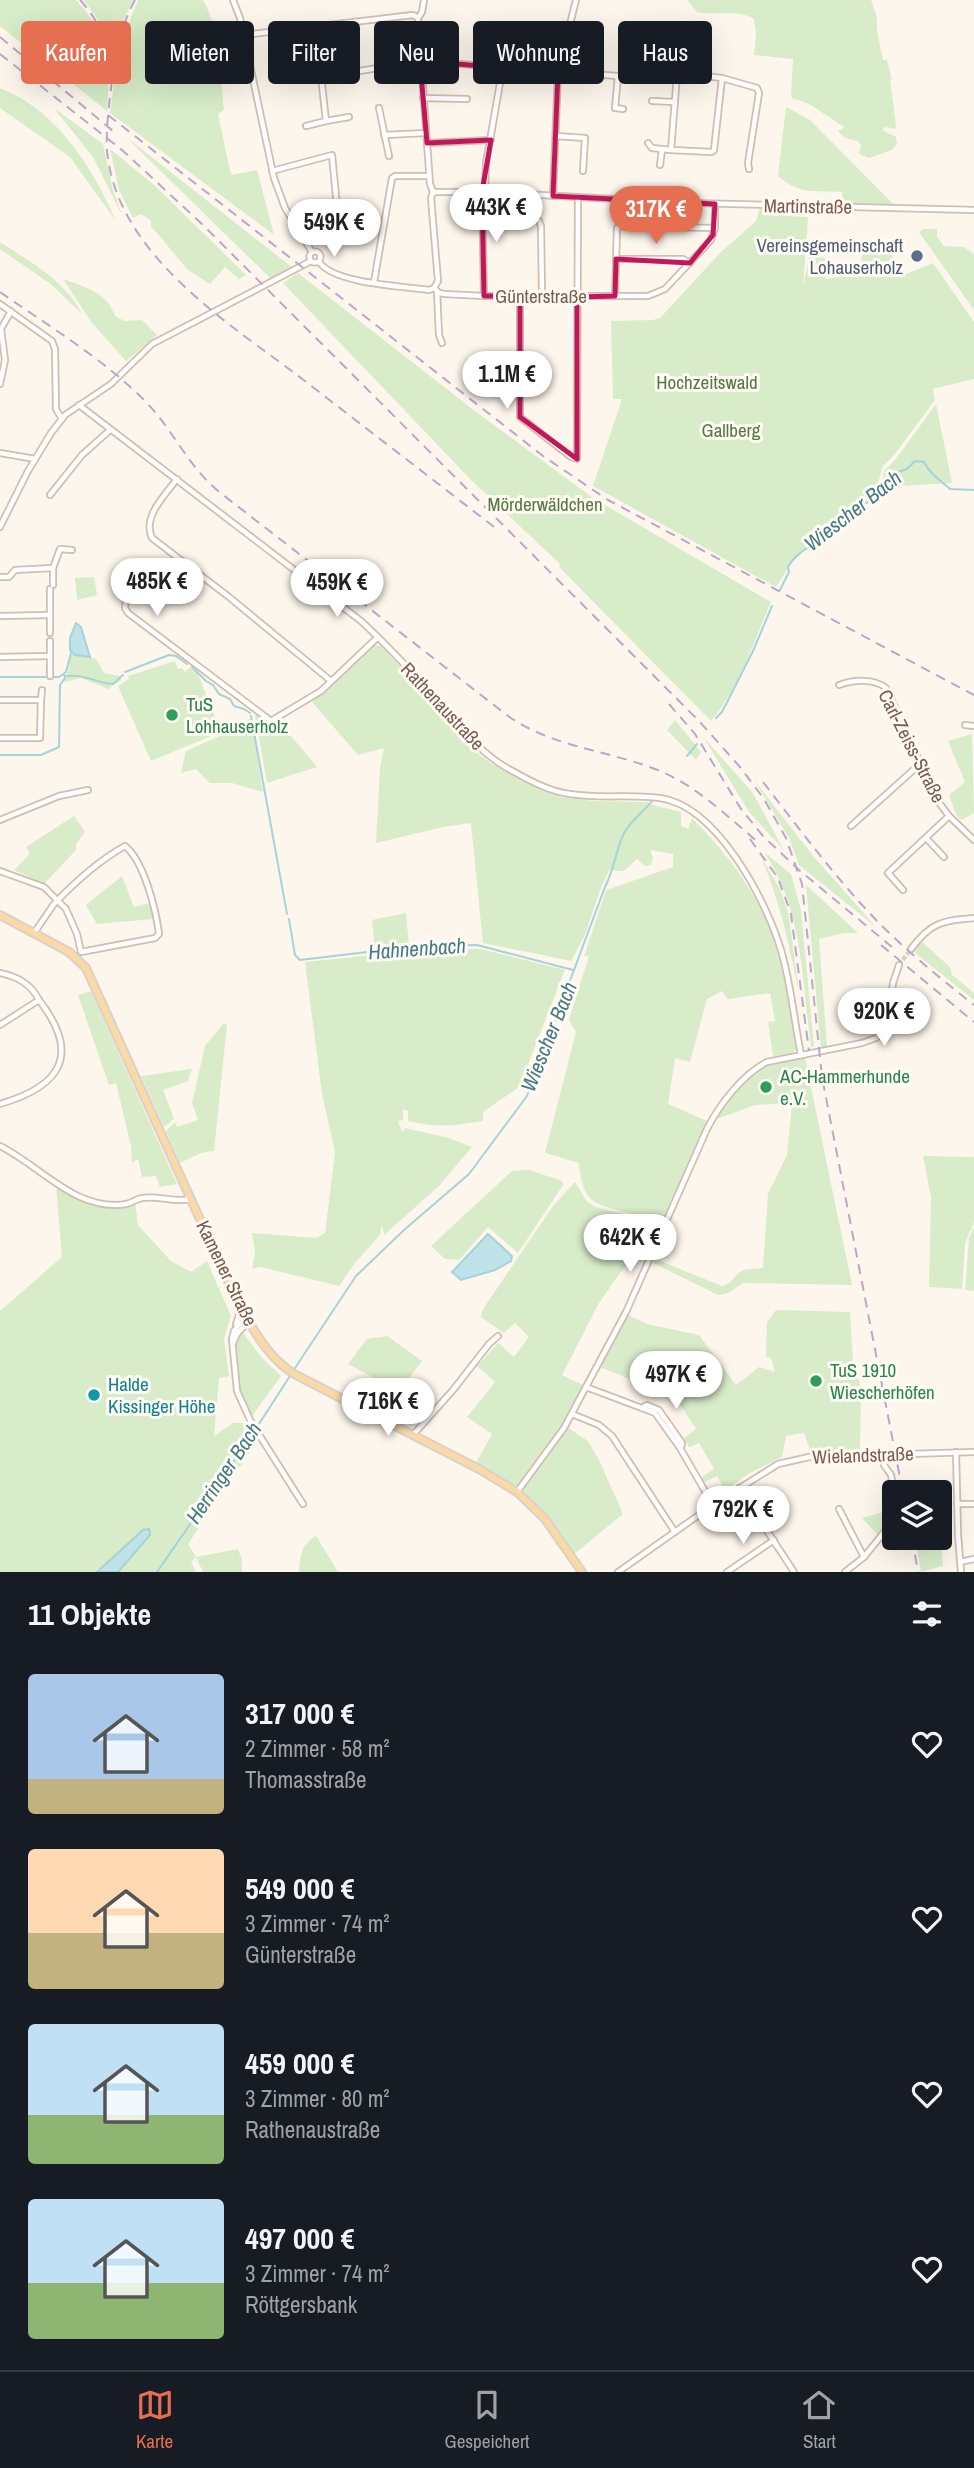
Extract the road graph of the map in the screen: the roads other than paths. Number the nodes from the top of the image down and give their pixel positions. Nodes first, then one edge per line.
1 (233, 0) edge
2 (424, 0) edge
3 (576, 0) edge
4 (418, 18) junction
5 (239, 21) edge
6 (418, 21) edge
7 (571, 21) edge
8 (360, 22) edge
9 (604, 75) edge
10 (618, 76) joint
11 (712, 77) edge
12 (722, 78) junction
13 (253, 84) edge
14 (322, 84) edge
15 (422, 84) edge
16 (500, 84) edge
17 (558, 84) edge
18 (676, 84) edge
19 (423, 98) junction
20 (467, 99) dead end
21 (652, 101) dead end
22 (674, 103) junction
23 (379, 108) dead end
24 (623, 109) dead end
25 (349, 117) dead end
26 (326, 121) junction
27 (306, 126) dead end
28 (426, 133) junction
29 (384, 135) junction
30 (556, 136) junction
31 (491, 140) junction
32 (427, 143) junction
33 (648, 144) dead end
34 (662, 150) junction
35 (671, 150) junction
36 (389, 156) dead end
37 (660, 165) dead end
38 (749, 169) dead end
39 (272, 171) junction
40 (583, 171) dead end
41 (429, 176) junction
42 (433, 192) junction
43 (484, 192) junction
44 (553, 196) junction
45 (578, 197) junction
46 (715, 204) junction
47 (974, 210) edge
48 (539, 221) dead end
49 (715, 228) junction
50 (323, 235) dead end
51 (312, 252) junction
52 (616, 259) junction
53 (311, 261) junction
54 (319, 262) junction
55 (690, 262) junction
56 (374, 282) junction
57 (436, 290) junction
58 (484, 296) junction
59 (520, 296) junction
60 (615, 296) junction
61 (541, 297) junction
62 (577, 297) junction
63 (0, 304) edge
64 (10, 311) junction
65 (442, 344) dead end
66 (471, 373) dead end
67 (0, 384) edge
68 (519, 390) junction
69 (79, 405) junction
70 (62, 419) junction
71 (110, 430) junction
72 (0, 453) edge
73 (35, 459) junction
74 (177, 479) junction
75 (50, 495) dead end
76 (0, 527) edge
77 (72, 550) dead end
78 (53, 568) junction
79 (0, 577) edge
80 (126, 599) dead end
81 (50, 615) junction
82 (0, 616) edge
83 (50, 634) dead end
84 (378, 637) junction
85 (50, 641) dead end
86 (50, 656) junction
87 (0, 657) edge
88 (50, 676) dead end
89 (331, 681) junction
90 (839, 685) dead end
91 (42, 690) dead end
92 (0, 700) edge
93 (41, 701) junction
94 (965, 725) dead end
95 (974, 726) edge
96 (0, 738) edge
97 (920, 765) junction
98 (88, 790) dead end
99 (949, 816) junction
100 (0, 820) edge
101 (851, 826) dead end
102 (926, 838) junction
103 (974, 840) edge
104 (944, 857) dead end
105 (0, 871) edge
106 (903, 890) dead end
107 (57, 900) junction
108 (0, 915) edge
109 (974, 918) edge
110 (34, 933) junction
111 (911, 949) tunnel mouth
112 (899, 965) tunnel mouth
113 (0, 973) edge
114 (39, 1000) junction
115 (0, 1025) edge
116 (801, 1055) junction
117 (0, 1104) edge
118 (0, 1146) edge
119 (191, 1199) junction
120 (237, 1301) junction
121 (248, 1321) junction
122 (233, 1331) junction
123 (498, 1336) dead end
124 (233, 1343) junction
125 (586, 1387) junction
126 (572, 1414) junction
127 (413, 1435) junction
128 (974, 1451) edge
129 (956, 1452) junction
130 (883, 1455) junction
131 (892, 1480) edge
132 (740, 1488) junction
133 (517, 1492) junction
134 (303, 1504) dead end
135 (957, 1504) junction
136 (974, 1504) edge
137 (713, 1505) junction
138 (839, 1509) dead end
139 (675, 1532) junction
140 (882, 1535) edge
141 (774, 1540) junction
142 (864, 1557) junction
143 (974, 1559) edge
144 (960, 1562) junction
145 (582, 1572) edge
146 (618, 1572) edge
147 (727, 1572) edge
148 (794, 1572) edge
149 (845, 1572) edge
150 (961, 1572) edge

1 - 5 street, Günterstraße
2 - 4 street
3 - 7 street
4 - 6 street
4 - 8 street
9 - 10 street
10 - 24 street
11 - 12 street
12 - 35 street
12 - 38 street
13 - 39 street, Günterstraße
14 - 26 street
15 - 19 street
16 - 31 street
17 - 30 street
18 - 22 street
19 - 20 street
19 - 28 street
21 - 22 street
22 - 35 street
23 - 29 street
25 - 26 street
26 - 27 street
28 - 29 street
28 - 32 street
29 - 36 street
30 - 40 street
30 - 44 street
31 - 32 street
31 - 43 street
32 - 41 street
33 - 34 street
34 - 35 street
34 - 37 street
39 - 50 street
39 - 51 street, Günterstraße
41 - 42 street
41 - 56 street
42 - 43 street, Martinstraße
42 - 57 street
43 - 44 street, Martinstraße
43 - 58 street
44 - 45 street, Martinstraße
45 - 46 street, Martinstraße
45 - 62 street
46 - 47 street, Martinstraße
46 - 49 street
48 - 61 street
49 - 52 street
49 - 55 street, Günterstraße
51 - 53 street
51 - 54 street, Günterstraße
52 - 55 street
52 - 60 street
53 - 54 street, Günterstraße
53 - 69 street
54 - 56 street, Günterstraße
55 - 60 street, Günterstraße
56 - 57 street, Günterstraße
57 - 58 street, Günterstraße
57 - 65 street
58 - 59 street, Günterstraße
59 - 61 street, Günterstraße
59 - 68 street
60 - 62 street, Günterstraße
61 - 62 street, Günterstraße
62 - 68 street
63 - 64 street
64 - 67 street
64 - 70 street
66 - 68 street
69 - 70 street
69 - 71 street, Rathenaustraße
70 - 73 street
71 - 74 street, Rathenaustraße
71 - 75 street
72 - 73 street
73 - 76 street
74 - 84 street, Rathenaustraße
74 - 89 street
77 - 78 street
78 - 79 street
78 - 81 street
80 - 89 street
81 - 82 street
81 - 83 street
84 - 89 street
84 - 116 street, Rathenaustraße
85 - 86 street
86 - 87 street
86 - 88 street
90 - 97 street, Carl-Zeiss-Straße
91 - 93 street
92 - 93 street
93 - 96 street
94 - 95 street
97 - 99 street, Carl-Zeiss-Straße
97 - 101 street
98 - 100 street
99 - 102 street
99 - 103 street, Carl-Zeiss-Straße
102 - 104 street
102 - 106 street
105 - 107 street
107 - 107 street
107 - 110 street
108 - 110 main road, Kamener Straße
109 - 111 street
110 - 119 main road, Kamener Straße
112 - 116 street
113 - 114 street
114 - 115 street
114 - 117 street
116 - 125 street
118 - 119 street
119 - 120 main road, Kamener Straße
120 - 121 main road, Kamener Straße
120 - 122 street
121 - 122 street
121 - 124 street
121 - 127 main road, Kamener Straße
122 - 124 street
123 - 127 street
124 - 134 street
125 - 126 street
125 - 137 street
126 - 133 street
126 - 139 street
127 - 133 main road, Kamener Straße
128 - 129 street, Wielandstraße
129 - 130 street, Wielandstraße
129 - 135 street
130 - 131 street
130 - 132 street, Wielandstraße
132 - 137 street, Wielandstraße
132 - 141 street
133 - 145 main road, Kamener Straße
135 - 136 street
135 - 144 street
137 - 139 street, Wielandstraße
138 - 142 street
139 - 146 street, Wielandstraße
140 - 142 street
141 - 147 street
141 - 148 street
142 - 149 street
143 - 144 street
144 - 150 street

